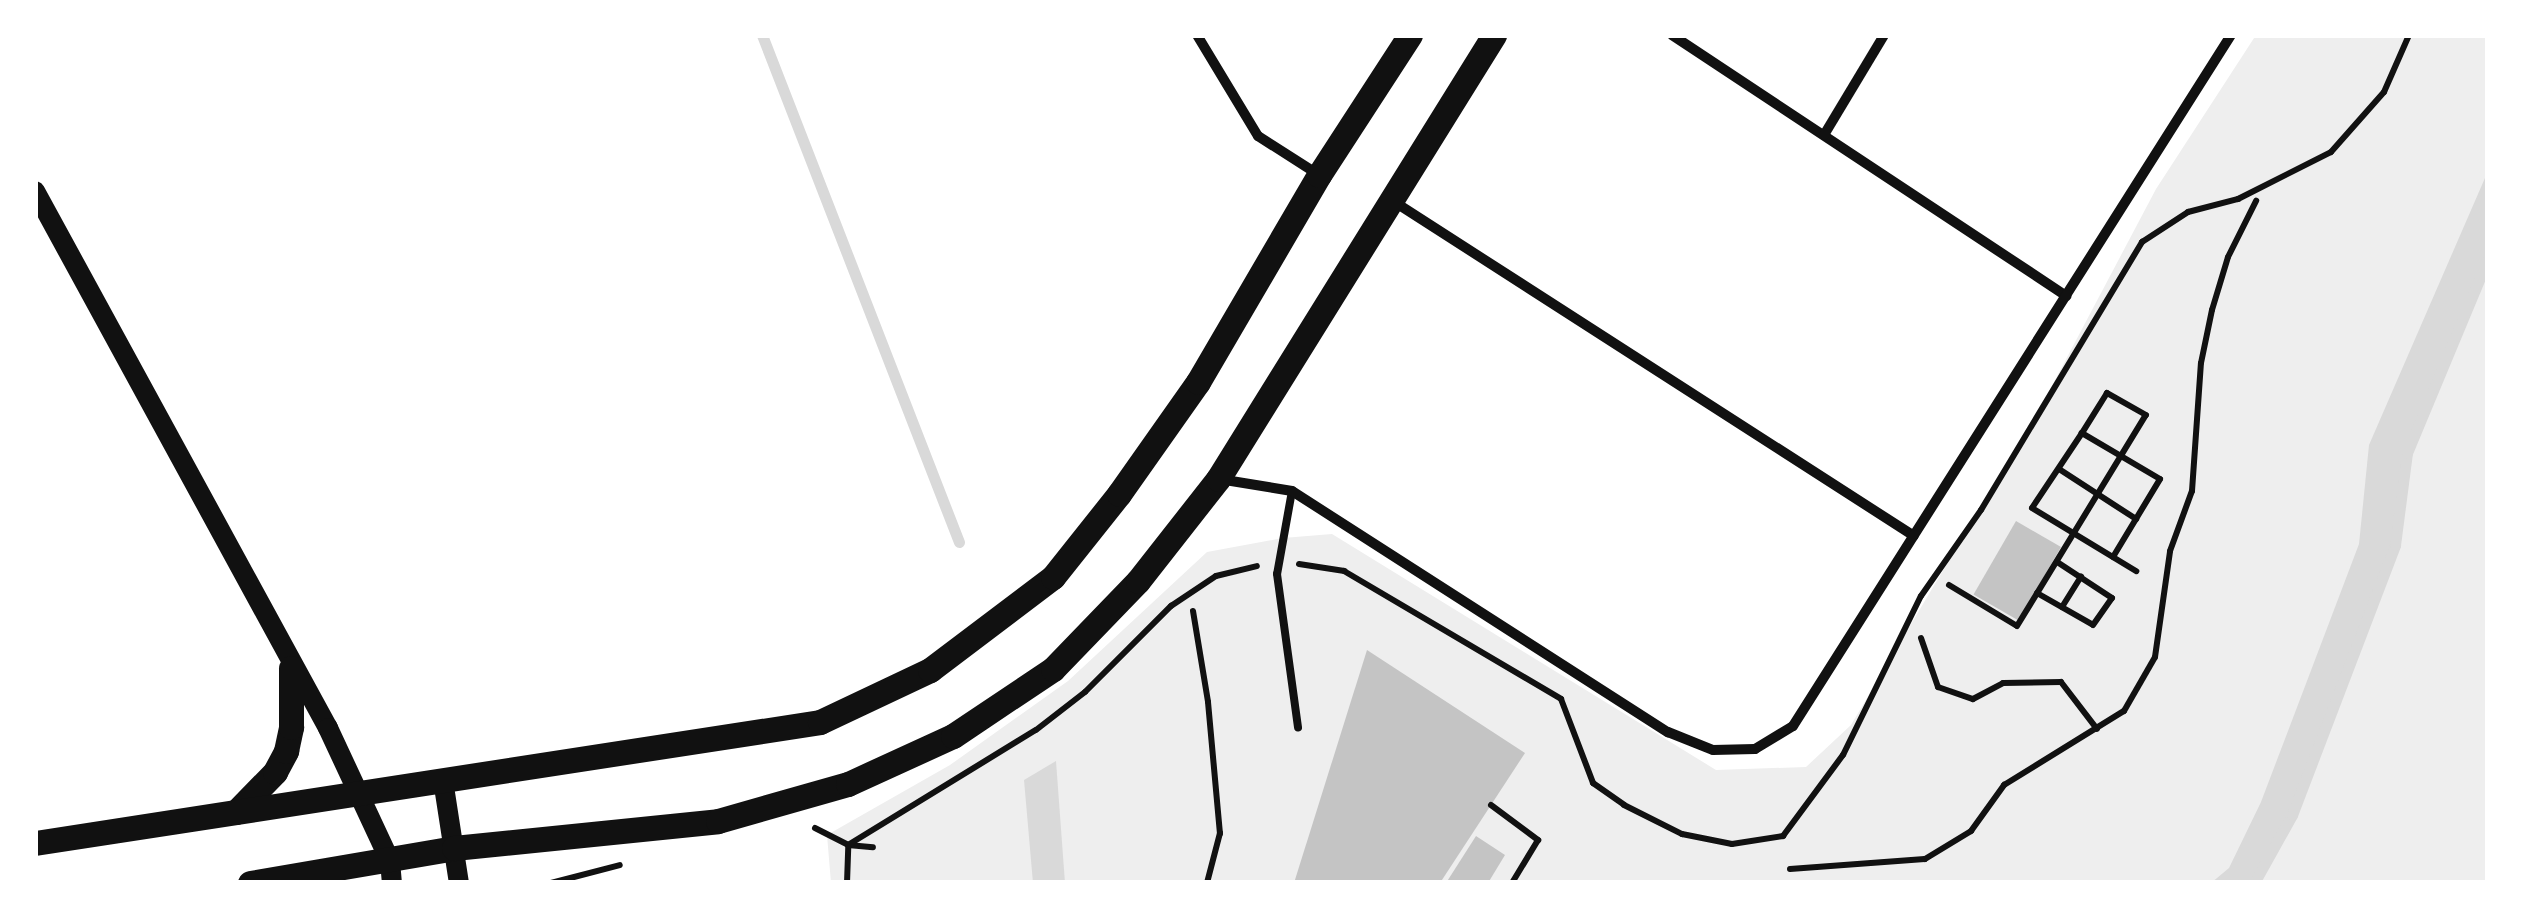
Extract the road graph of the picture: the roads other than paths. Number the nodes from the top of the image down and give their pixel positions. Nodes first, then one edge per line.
1 (1197, 35) edge
2 (1410, 35) edge
3 (1494, 35) edge
4 (1672, 35) edge
5 (1884, 35) edge
6 (2231, 35) edge
7 (1824, 135) junction
8 (1320, 175) junction
9 (35, 191) edge
10 (1392, 200) junction
11 (2066, 296) junction
12 (1218, 480) junction
13 (1292, 491) junction
14 (1914, 536) junction
15 (291, 668) junction
16 (1298, 728) dead end
17 (444, 780) junction
18 (360, 792) junction
19 (236, 812) junction
20 (35, 843) edge
21 (454, 848) junction
22 (390, 872) edge
23 (250, 883) edge
24 (459, 883) edge

1 - 8 street
2 - 8 main road
3 - 10 main road
4 - 7 street
5 - 7 street
6 - 11 street
7 - 11 street
8 - 17 main road
9 - 15 main road
10 - 12 main road
10 - 14 street
11 - 14 street
12 - 13 street
12 - 21 main road
13 - 14 street
13 - 16 lane
15 - 18 main road
15 - 19 main road
17 - 18 main road
17 - 21 main road
18 - 19 main road
18 - 22 main road
19 - 20 main road
21 - 22 main road
21 - 24 main road
22 - 23 main road

